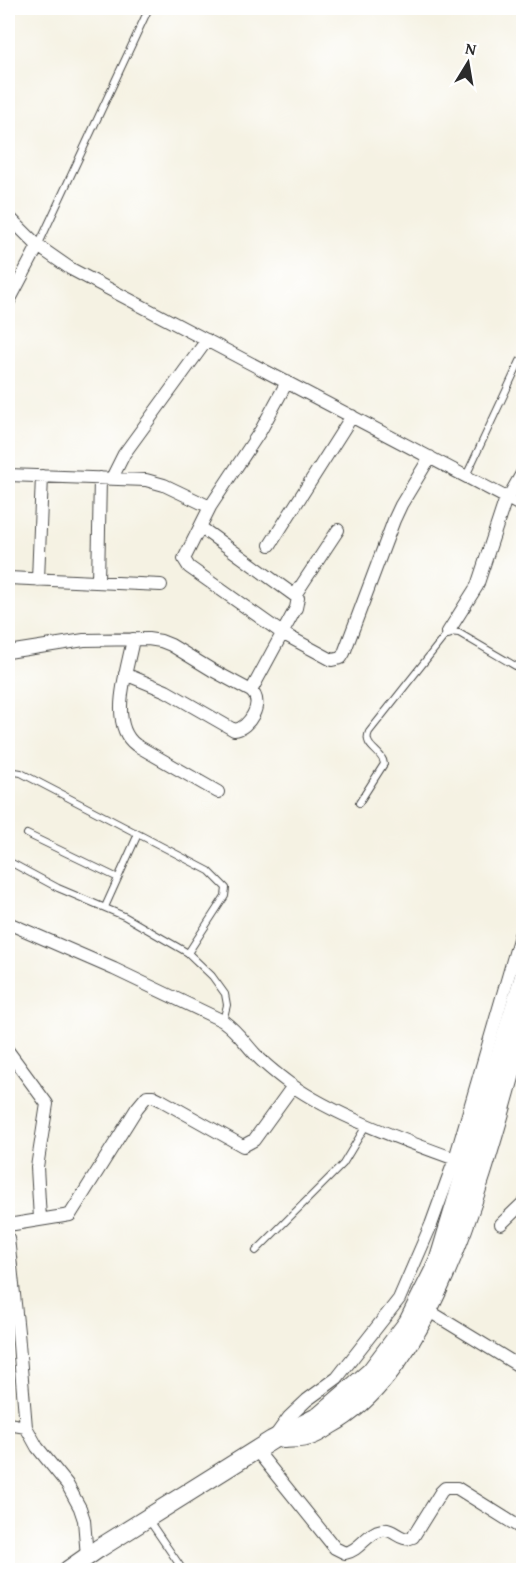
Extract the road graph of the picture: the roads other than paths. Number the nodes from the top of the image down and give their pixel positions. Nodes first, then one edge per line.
1 (148, 8) edge
2 (8, 216) edge
3 (38, 246) junction
4 (8, 303) edge
5 (207, 340) junction
6 (520, 361) dead end
7 (286, 382) junction
8 (352, 416) junction
9 (430, 458) junction
10 (524, 470) edge
11 (8, 475) edge
12 (42, 476) junction
13 (466, 476) junction
14 (106, 478) junction
15 (508, 498) junction
16 (210, 507) junction
17 (524, 507) edge
18 (200, 527) junction
19 (339, 530) dead end
20 (270, 545) dead end
21 (8, 578) edge
22 (38, 580) junction
23 (98, 582) junction
24 (161, 585) dead end
25 (295, 595) junction
26 (448, 632) junction
27 (282, 633) junction
28 (133, 639) junction
29 (8, 652) edge
30 (524, 671) edge
31 (125, 674) junction
32 (251, 691) junction
33 (8, 775) edge
34 (218, 792) dead end
35 (359, 803) dead end
36 (27, 834) dead end
37 (138, 834) junction
38 (8, 861) edge
39 (118, 878) junction
40 (105, 907) junction
41 (524, 922) edge
42 (8, 923) edge
43 (188, 953) junction
44 (524, 976) edge
45 (223, 1021) junction
46 (524, 1028) edge
47 (8, 1051) edge
48 (293, 1086) junction
49 (367, 1124) junction
50 (455, 1160) junction
51 (524, 1202) edge
52 (38, 1220) junction
53 (501, 1224) dead end
54 (8, 1225) edge
55 (8, 1238) edge
56 (256, 1251) dead end
57 (429, 1311) junction
58 (524, 1369) edge
59 (8, 1424) edge
60 (26, 1427) junction
61 (264, 1446) junction
62 (140, 1523) junction
63 (524, 1530) edge
64 (93, 1553) junction
65 (68, 1570) edge
66 (183, 1570) edge

1 - 3 lane
2 - 3 street
3 - 4 street
3 - 5 street
5 - 7 street
5 - 14 street
6 - 13 lane
7 - 8 street
7 - 16 street
8 - 9 street
8 - 20 street
9 - 13 street
9 - 27 street
10 - 15 street
11 - 12 street
12 - 14 street
12 - 22 street
13 - 15 street
14 - 16 street
14 - 23 street
15 - 17 street
15 - 26 street
16 - 18 street
18 - 25 street
18 - 27 street
19 - 25 street
21 - 22 street
22 - 23 street
23 - 24 street
25 - 27 street
26 - 30 lane
26 - 35 lane
27 - 32 street
28 - 29 street
28 - 31 street
28 - 32 street
31 - 32 street
31 - 34 street
33 - 37 lane
36 - 39 lane
37 - 39 lane
37 - 43 lane
38 - 40 lane
39 - 40 lane
40 - 43 lane
41 - 50 street
42 - 45 street
43 - 45 lane
44 - 61 main road
45 - 48 street
46 - 57 main road
47 - 52 street
48 - 49 street
48 - 52 street
49 - 50 street
49 - 56 lane
50 - 61 street
51 - 53 street
52 - 54 street
55 - 60 street
57 - 58 street
57 - 61 main road
59 - 60 street
60 - 64 street
61 - 62 main road
61 - 63 street
62 - 64 main road
62 - 66 lane
64 - 65 main road

